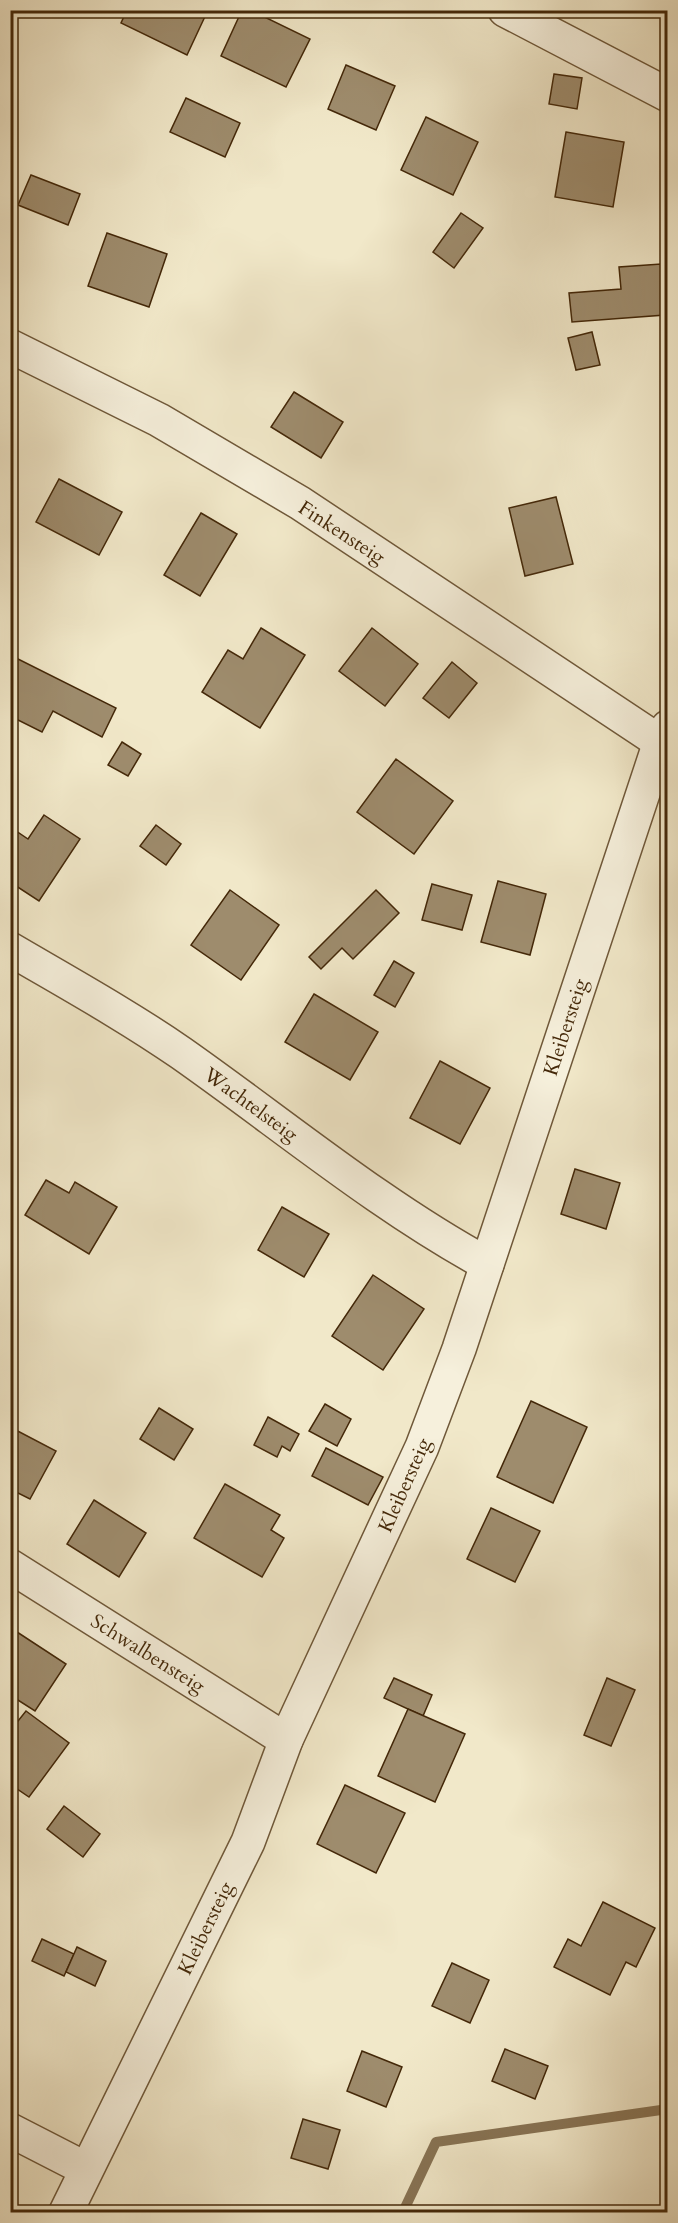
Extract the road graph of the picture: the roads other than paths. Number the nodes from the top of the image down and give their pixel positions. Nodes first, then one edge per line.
1 (505, 10) edge
2 (668, 95) edge
3 (10, 346) edge
4 (664, 734) edge
5 (10, 950) edge
6 (487, 1264) junction
7 (10, 1566) edge
8 (286, 1740) junction
9 (10, 2130) edge
10 (86, 2169) junction
11 (66, 2212) edge

1 - 2 street
3 - 4 street, Finkensteig
4 - 6 street, Kleibersteig
5 - 6 street, Wachtelsteig
6 - 8 street, Kleibersteig
7 - 8 street, Schwalbensteig
8 - 10 street, Kleibersteig
9 - 10 street
10 - 11 street, Kleibersteig

